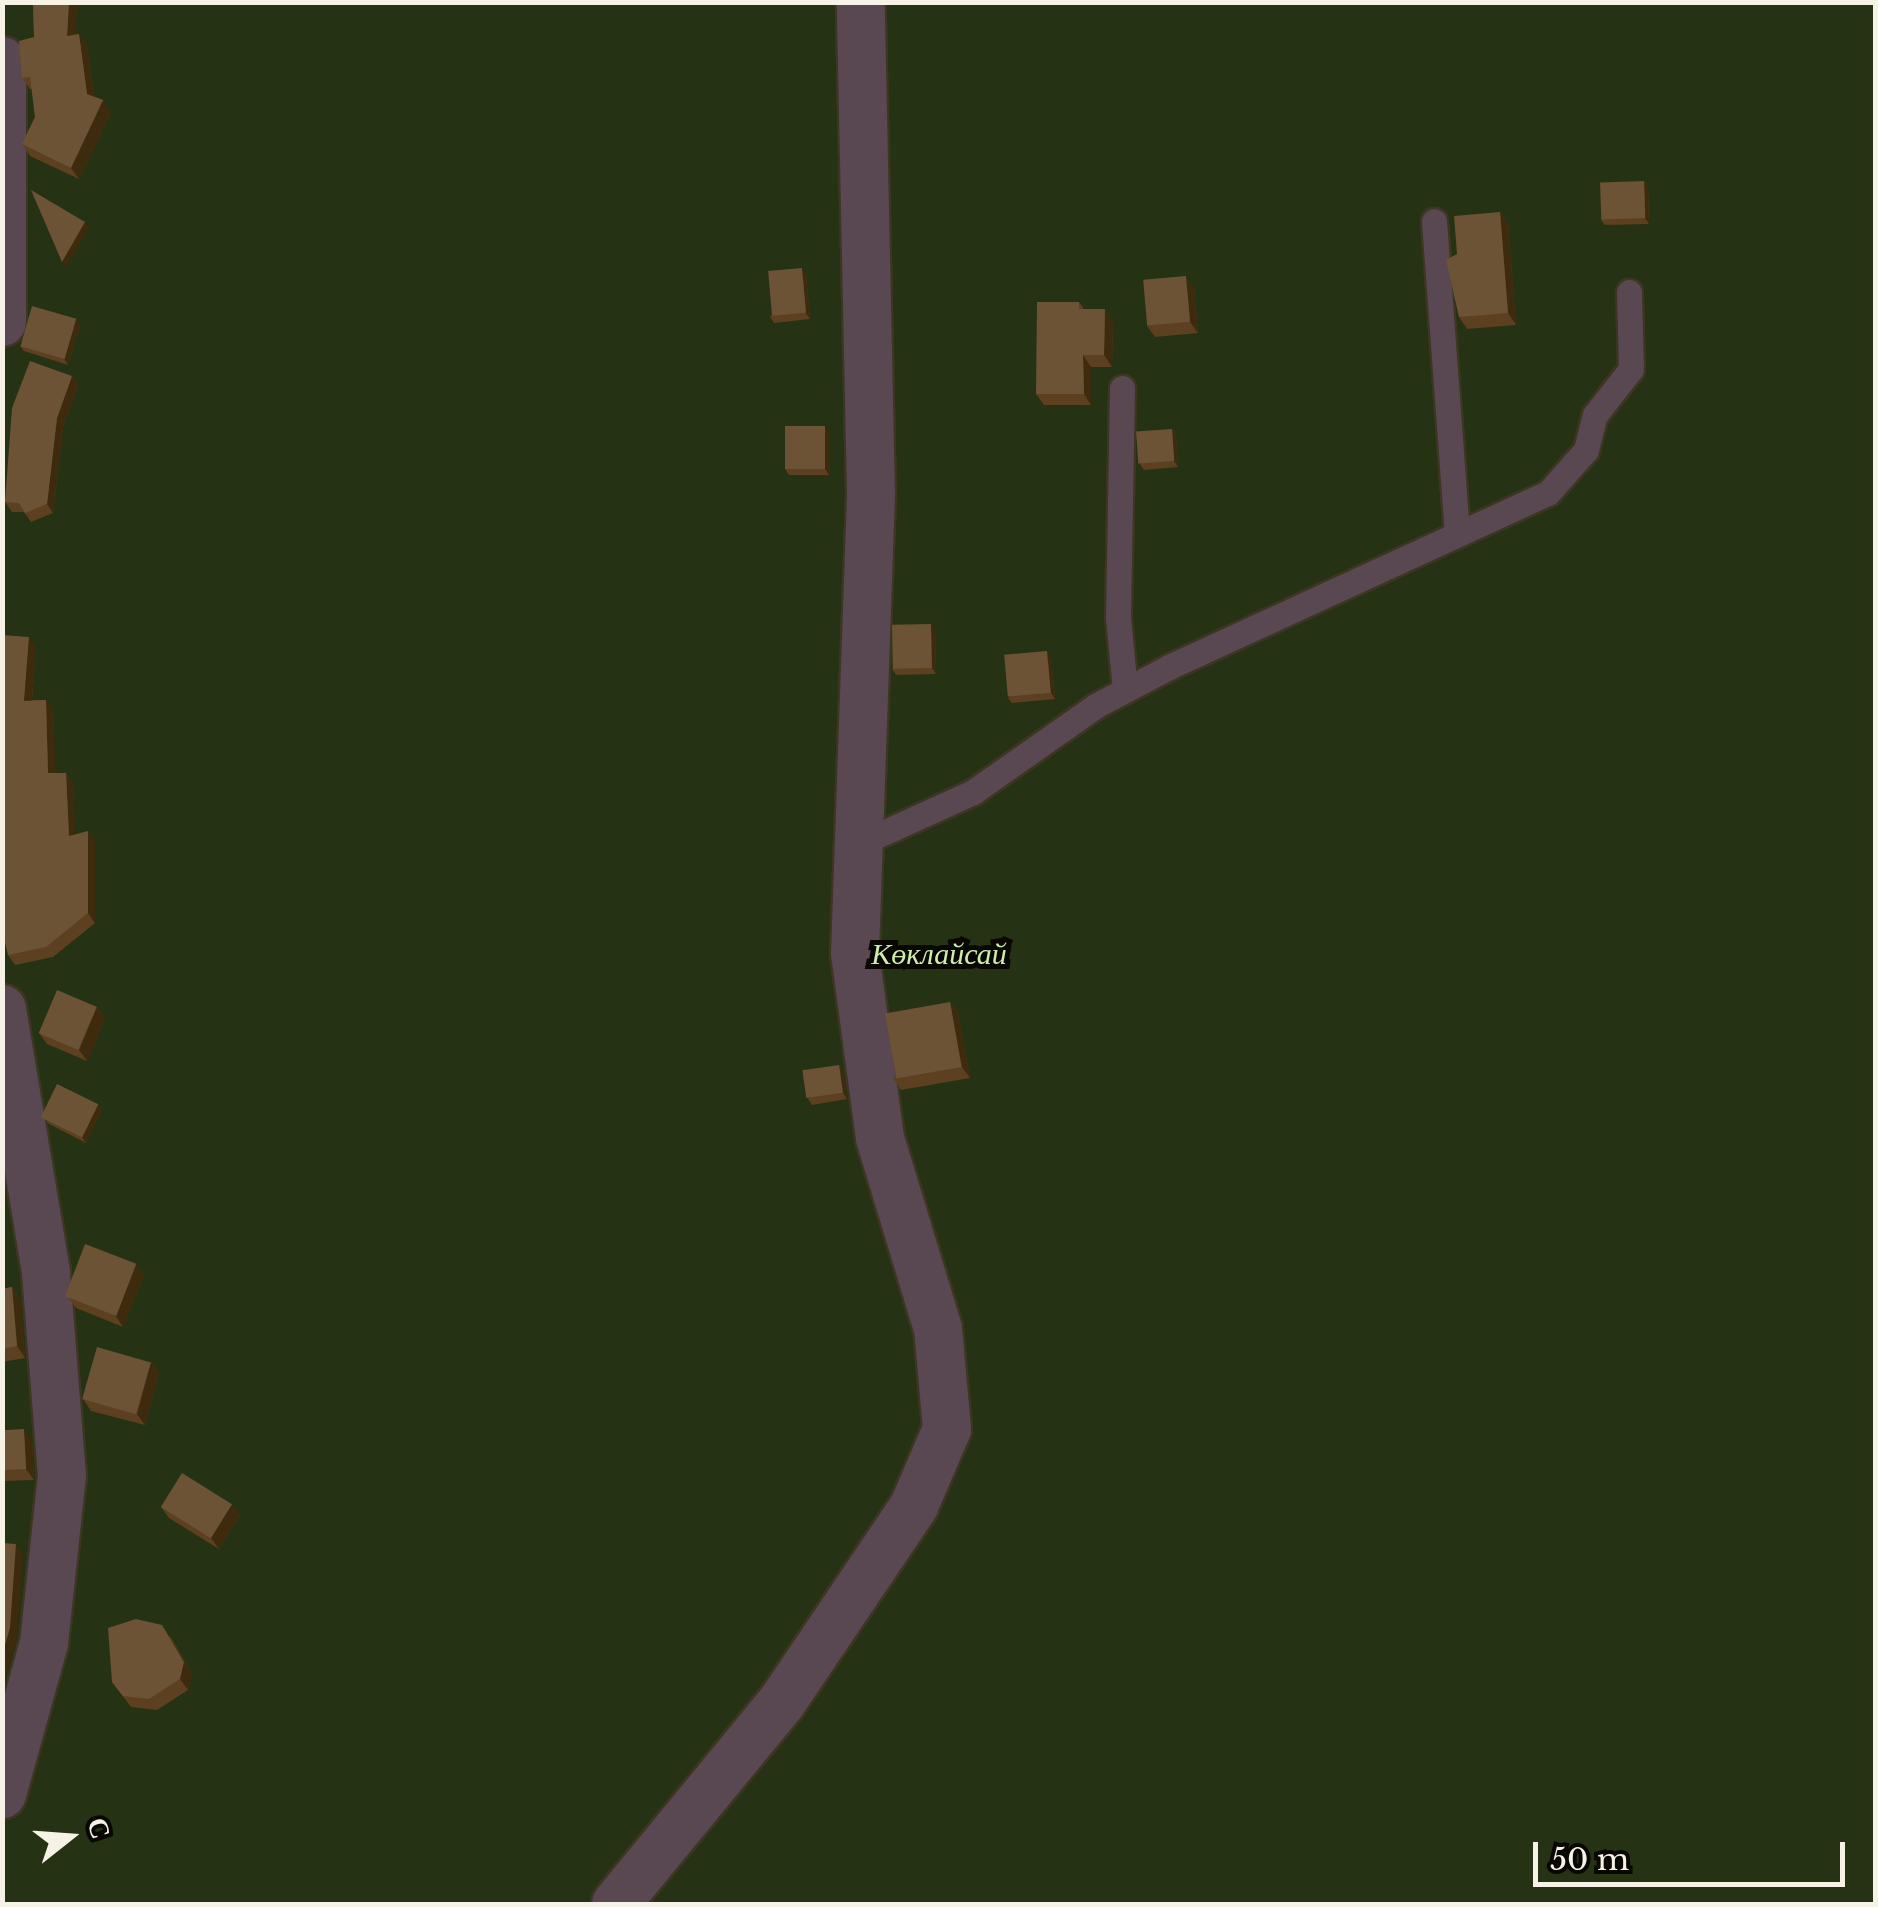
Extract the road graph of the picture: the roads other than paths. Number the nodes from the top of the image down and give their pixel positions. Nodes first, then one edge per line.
1 (861, 2) edge
2 (2, 61) edge
3 (1434, 221) dead end
4 (1629, 292) dead end
5 (2, 322) edge
6 (1122, 388) dead end
7 (1457, 531) junction
8 (1125, 690) junction
9 (862, 843) junction
10 (2, 1009) edge
11 (2, 1794) edge
12 (616, 1904) edge

1 - 9 street
2 - 5 street
3 - 7 lane
4 - 7 lane
6 - 8 lane
7 - 8 lane
8 - 9 lane
9 - 12 street
10 - 11 street

